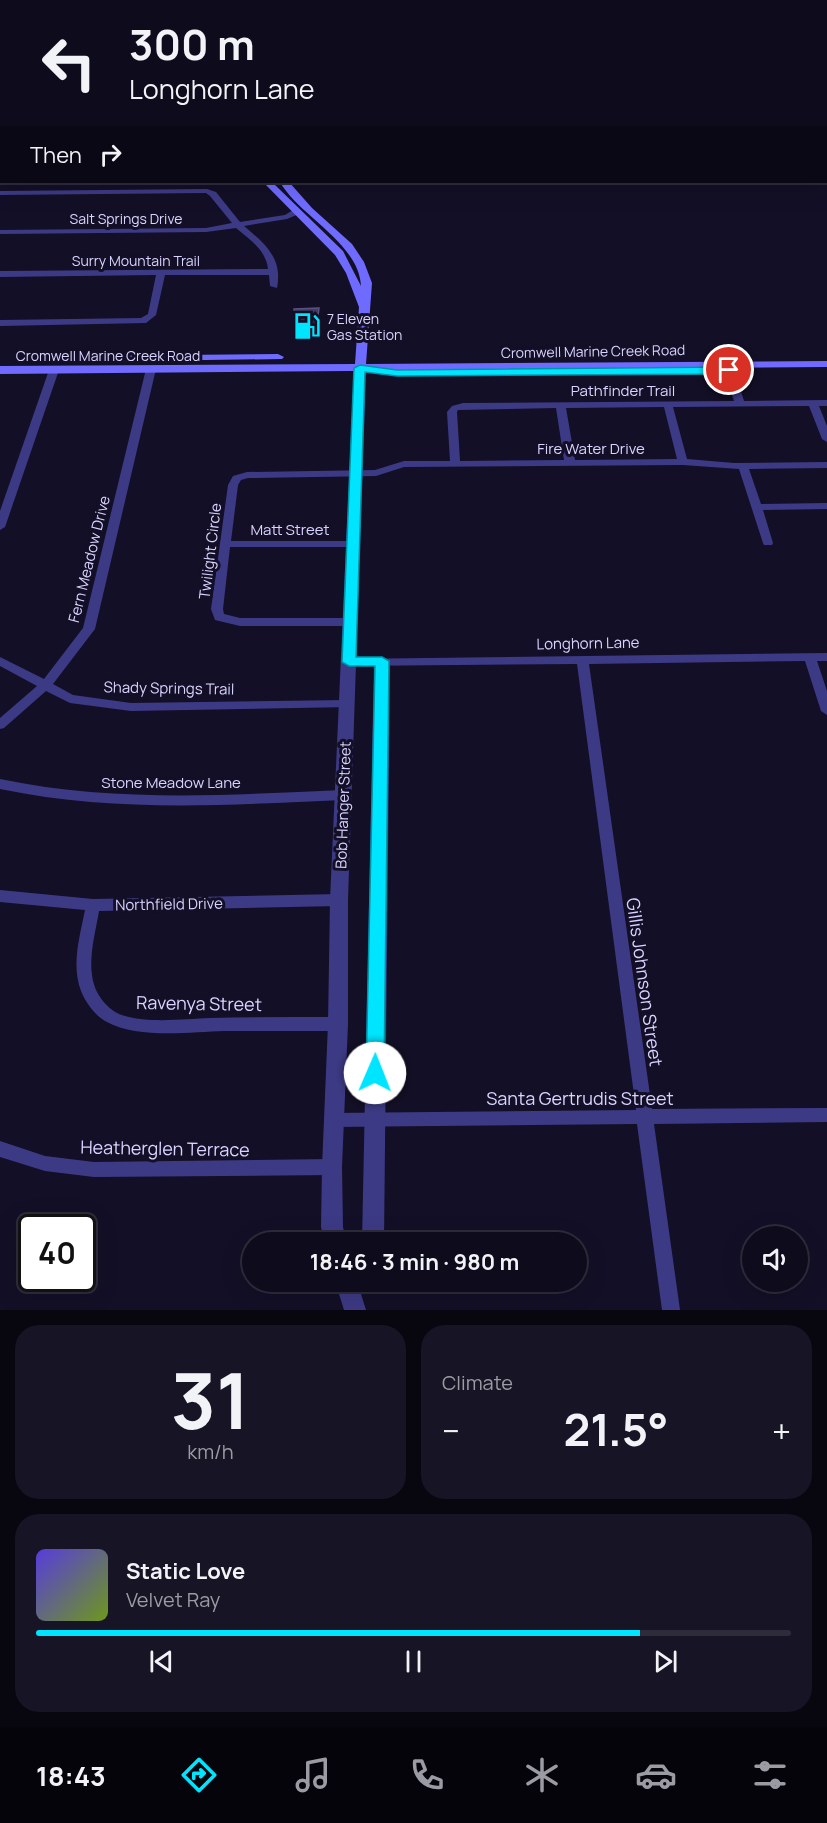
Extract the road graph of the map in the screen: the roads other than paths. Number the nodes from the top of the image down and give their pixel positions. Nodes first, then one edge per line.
1 (17, 183) edge
2 (110, 183) edge
3 (268, 183) edge
4 (285, 183) edge
5 (0, 193) edge
6 (12, 193) junction
7 (106, 193) junction
8 (309, 210) junction
9 (296, 212) junction
10 (238, 225) junction
11 (0, 232) edge
12 (273, 272) junction
13 (161, 273) junction
14 (0, 274) edge
15 (274, 286) dead end
16 (364, 309) junction
17 (0, 323) edge
18 (278, 357) dead end
19 (125, 359) junction
20 (0, 360) edge
21 (827, 364) edge
22 (360, 368) junction
23 (152, 369) junction
24 (216, 369) junction
25 (827, 369) edge
26 (0, 370) edge
27 (54, 370) junction
28 (729, 370) junction
29 (813, 403) junction
30 (827, 403) edge
31 (740, 404) junction
32 (561, 405) junction
33 (668, 405) junction
34 (827, 439) edge
35 (682, 462) junction
36 (570, 463) junction
37 (455, 464) junction
38 (827, 465) edge
39 (743, 466) junction
40 (356, 474) junction
41 (827, 506) edge
42 (756, 507) junction
43 (0, 527) edge
44 (768, 543) dead end
45 (227, 544) junction
46 (353, 544) junction
47 (349, 622) junction
48 (810, 657) junction
49 (827, 657) edge
50 (582, 659) junction
51 (0, 661) edge
52 (382, 661) junction
53 (349, 662) junction
54 (45, 685) junction
55 (347, 704) junction
56 (827, 711) edge
57 (0, 725) edge
58 (0, 784) edge
59 (343, 795) junction
60 (0, 896) edge
61 (339, 900) junction
62 (93, 905) junction
63 (338, 1024) junction
64 (827, 1115) edge
65 (644, 1117) junction
66 (374, 1119) junction
67 (333, 1120) junction
68 (0, 1149) edge
69 (332, 1167) junction
70 (333, 1232) edge
71 (373, 1232) edge
72 (349, 1292) edge
73 (355, 1310) edge
74 (671, 1310) edge

1 - 6 street
2 - 7 street
3 - 9 main road
4 - 8 main road
5 - 6 street
6 - 7 street
7 - 10 street
8 - 9 street, Salt Springs Drive
8 - 16 main road
9 - 10 street, Salt Springs Drive
9 - 16 main road
10 - 11 street, Salt Springs Drive
10 - 12 street
12 - 13 street, Surry Mountain Trail
12 - 15 street
13 - 14 street, Surry Mountain Trail
13 - 17 street
16 - 22 main road
18 - 19 main road, Cromwell Marine Creek Road
19 - 20 main road, Cromwell Marine Creek Road
19 - 24 main road, Cromwell Marine Creek Road
21 - 22 main road, Cromwell Marine Creek Road
22 - 24 main road, Cromwell Marine Creek Road
22 - 28 main road, Cromwell Marine Creek Road
22 - 40 street, Bob Hanger Street
23 - 24 main road, Cromwell Marine Creek Road
23 - 27 main road, Cromwell Marine Creek Road
23 - 54 street, Fern Meadow Drive
25 - 28 main road, Cromwell Marine Creek Road
26 - 27 main road, Cromwell Marine Creek Road
27 - 43 street
28 - 31 street
29 - 30 street, Pathfinder Trail
29 - 31 street, Pathfinder Trail
29 - 34 street
31 - 33 street, Pathfinder Trail
32 - 33 street, Pathfinder Trail
32 - 36 street
32 - 37 street, Pathfinder Trail
33 - 35 street
35 - 36 street, Fire Water Drive
35 - 39 street, Fire Water Drive
36 - 37 street, Fire Water Drive
37 - 40 street, Fire Water Drive
38 - 39 street, Fire Water Drive
39 - 42 street
40 - 45 street, Twilight Circle
40 - 46 street, Bob Hanger Street
41 - 42 street
42 - 44 street
45 - 46 street, Matt Street
45 - 47 street, Twilight Circle
46 - 47 street, Bob Hanger Street
47 - 53 street, Bob Hanger Street
48 - 49 street, Longhorn Lane
48 - 50 street, Longhorn Lane
48 - 56 street
50 - 52 street, Longhorn Lane
50 - 65 street, Gillis Johnson Street
51 - 54 street, Shady Springs Trail
52 - 53 street, Longhorn Lane
52 - 66 street
53 - 55 street, Bob Hanger Street
54 - 55 street, Shady Springs Trail
54 - 57 street, Fern Meadow Drive
55 - 59 street, Bob Hanger Street
58 - 59 street, Stone Meadow Lane
59 - 61 street, Bob Hanger Street
60 - 62 street, Northfield Drive
61 - 62 street, Northfield Drive
61 - 63 street, Bob Hanger Street
62 - 63 street, Ravenya Street
63 - 67 street, Bob Hanger Street
64 - 65 street, Santa Gertrudis Street
65 - 66 street, Santa Gertrudis Street
65 - 74 street, Gillis Johnson Street
66 - 67 street, Santa Gertrudis Street
66 - 71 street
67 - 69 street, Bob Hanger Street
68 - 69 street, Heatherglen Terrace
69 - 70 street, Bob Hanger Street
72 - 73 street

